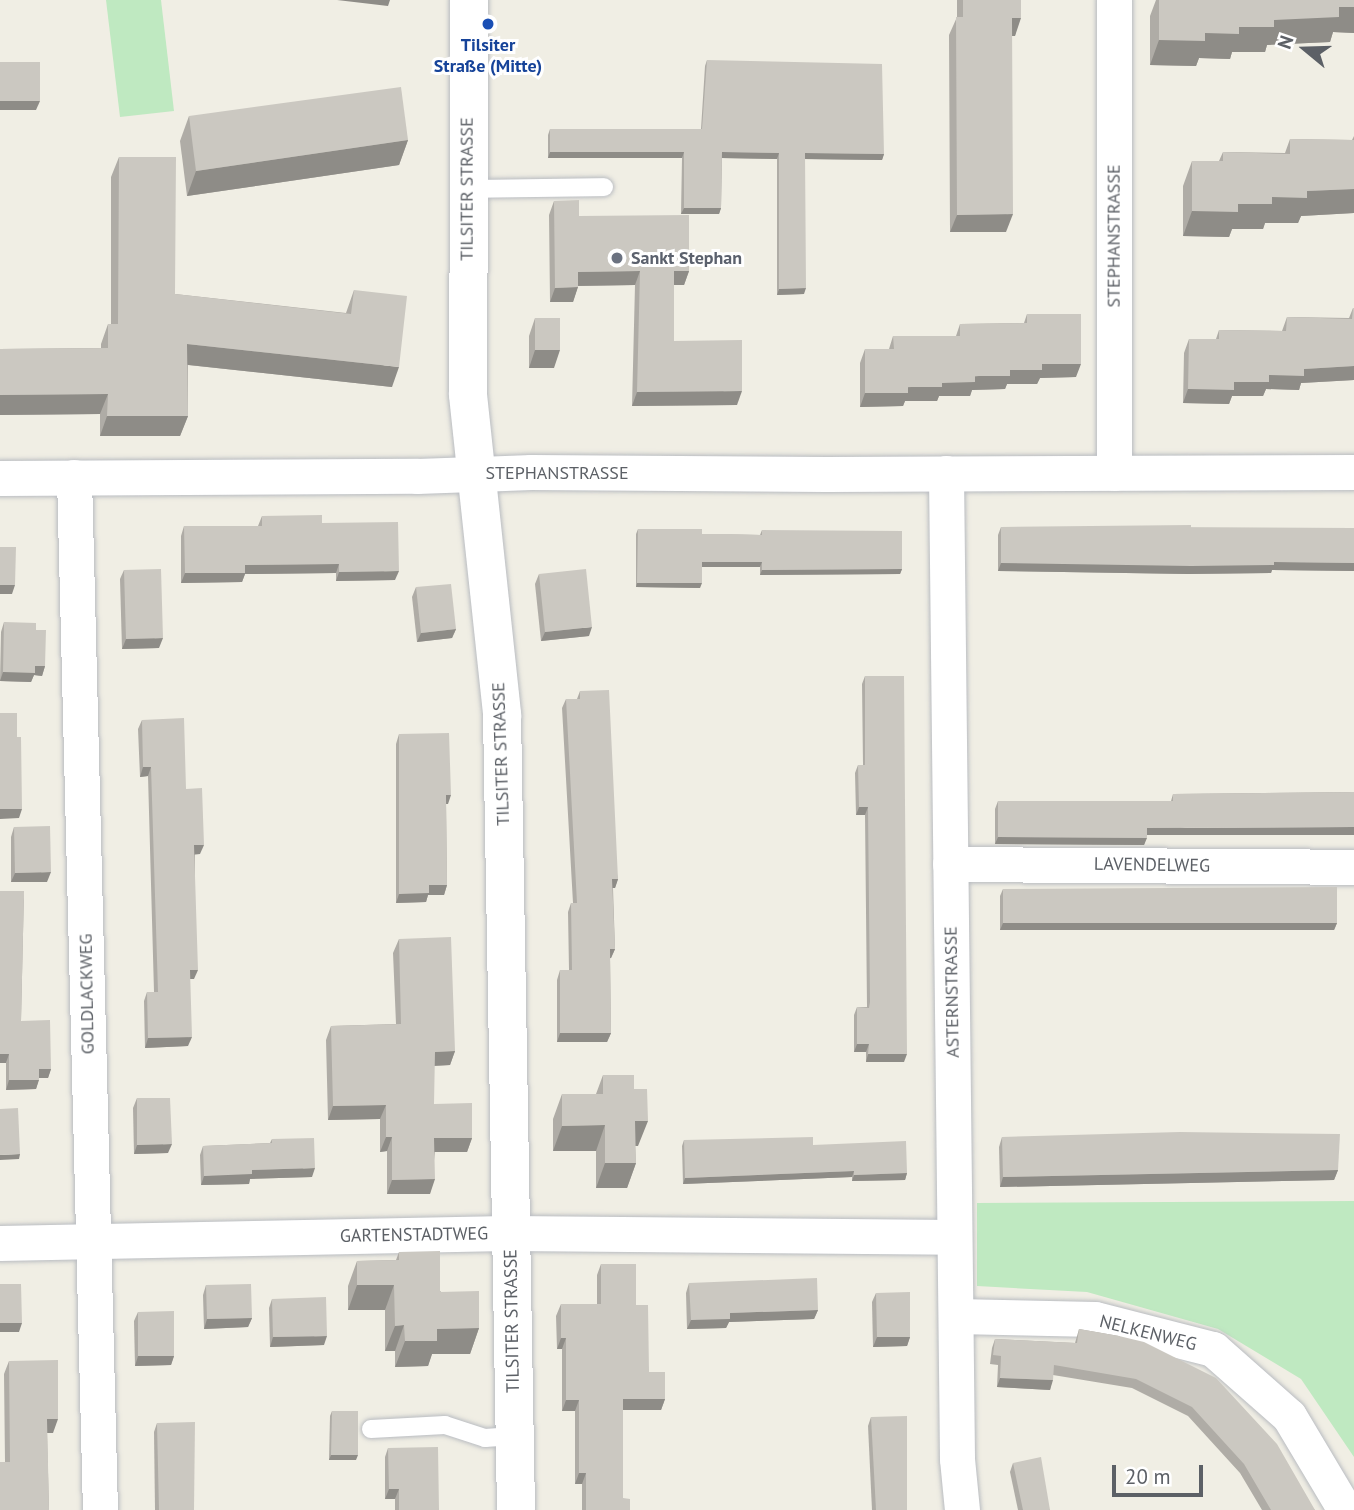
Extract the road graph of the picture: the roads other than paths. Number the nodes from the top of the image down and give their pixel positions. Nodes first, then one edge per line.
1 (469, 0) edge
2 (1114, 0) edge
3 (604, 187) dead end
4 (466, 189) junction
5 (1354, 472) edge
6 (1114, 473) junction
7 (477, 474) junction
8 (946, 474) junction
9 (74, 477) junction
10 (0, 478) edge
11 (950, 864) junction
12 (1354, 867) edge
13 (510, 1233) junction
14 (954, 1237) junction
15 (94, 1241) junction
16 (0, 1243) edge
17 (956, 1316) junction
18 (371, 1429) dead end
19 (514, 1436) junction
20 (100, 1510) edge
21 (516, 1510) edge
22 (962, 1510) edge
23 (1345, 1510) edge

1 - 4 street, TILSITER STRASSE
2 - 6 street, STEPHANSTRASSE
3 - 4 lane
4 - 7 street, TILSITER STRASSE
5 - 6 street, STEPHANSTRASSE
6 - 8 street, STEPHANSTRASSE
7 - 8 street, STEPHANSTRASSE
7 - 9 street, STEPHANSTRASSE
7 - 13 street, TILSITER STRASSE
8 - 11 street, ASTERNSTRASSE
9 - 10 street, STEPHANSTRASSE
9 - 15 street, GOLDLACKWEG
11 - 12 street, LAVENDELWEG
11 - 14 street, ASTERNSTRASSE
13 - 14 street, GARTENSTADTWEG
13 - 15 street, GARTENSTADTWEG
13 - 19 street, TILSITER STRASSE
14 - 17 street, ASTERNSTRASSE
15 - 16 street, GARTENSTADTWEG
15 - 20 street, GOLDLACKWEG
17 - 22 street, ASTERNSTRASSE
17 - 23 street, NELKENWEG
18 - 19 lane
19 - 21 street, TILSITER STRASSE

